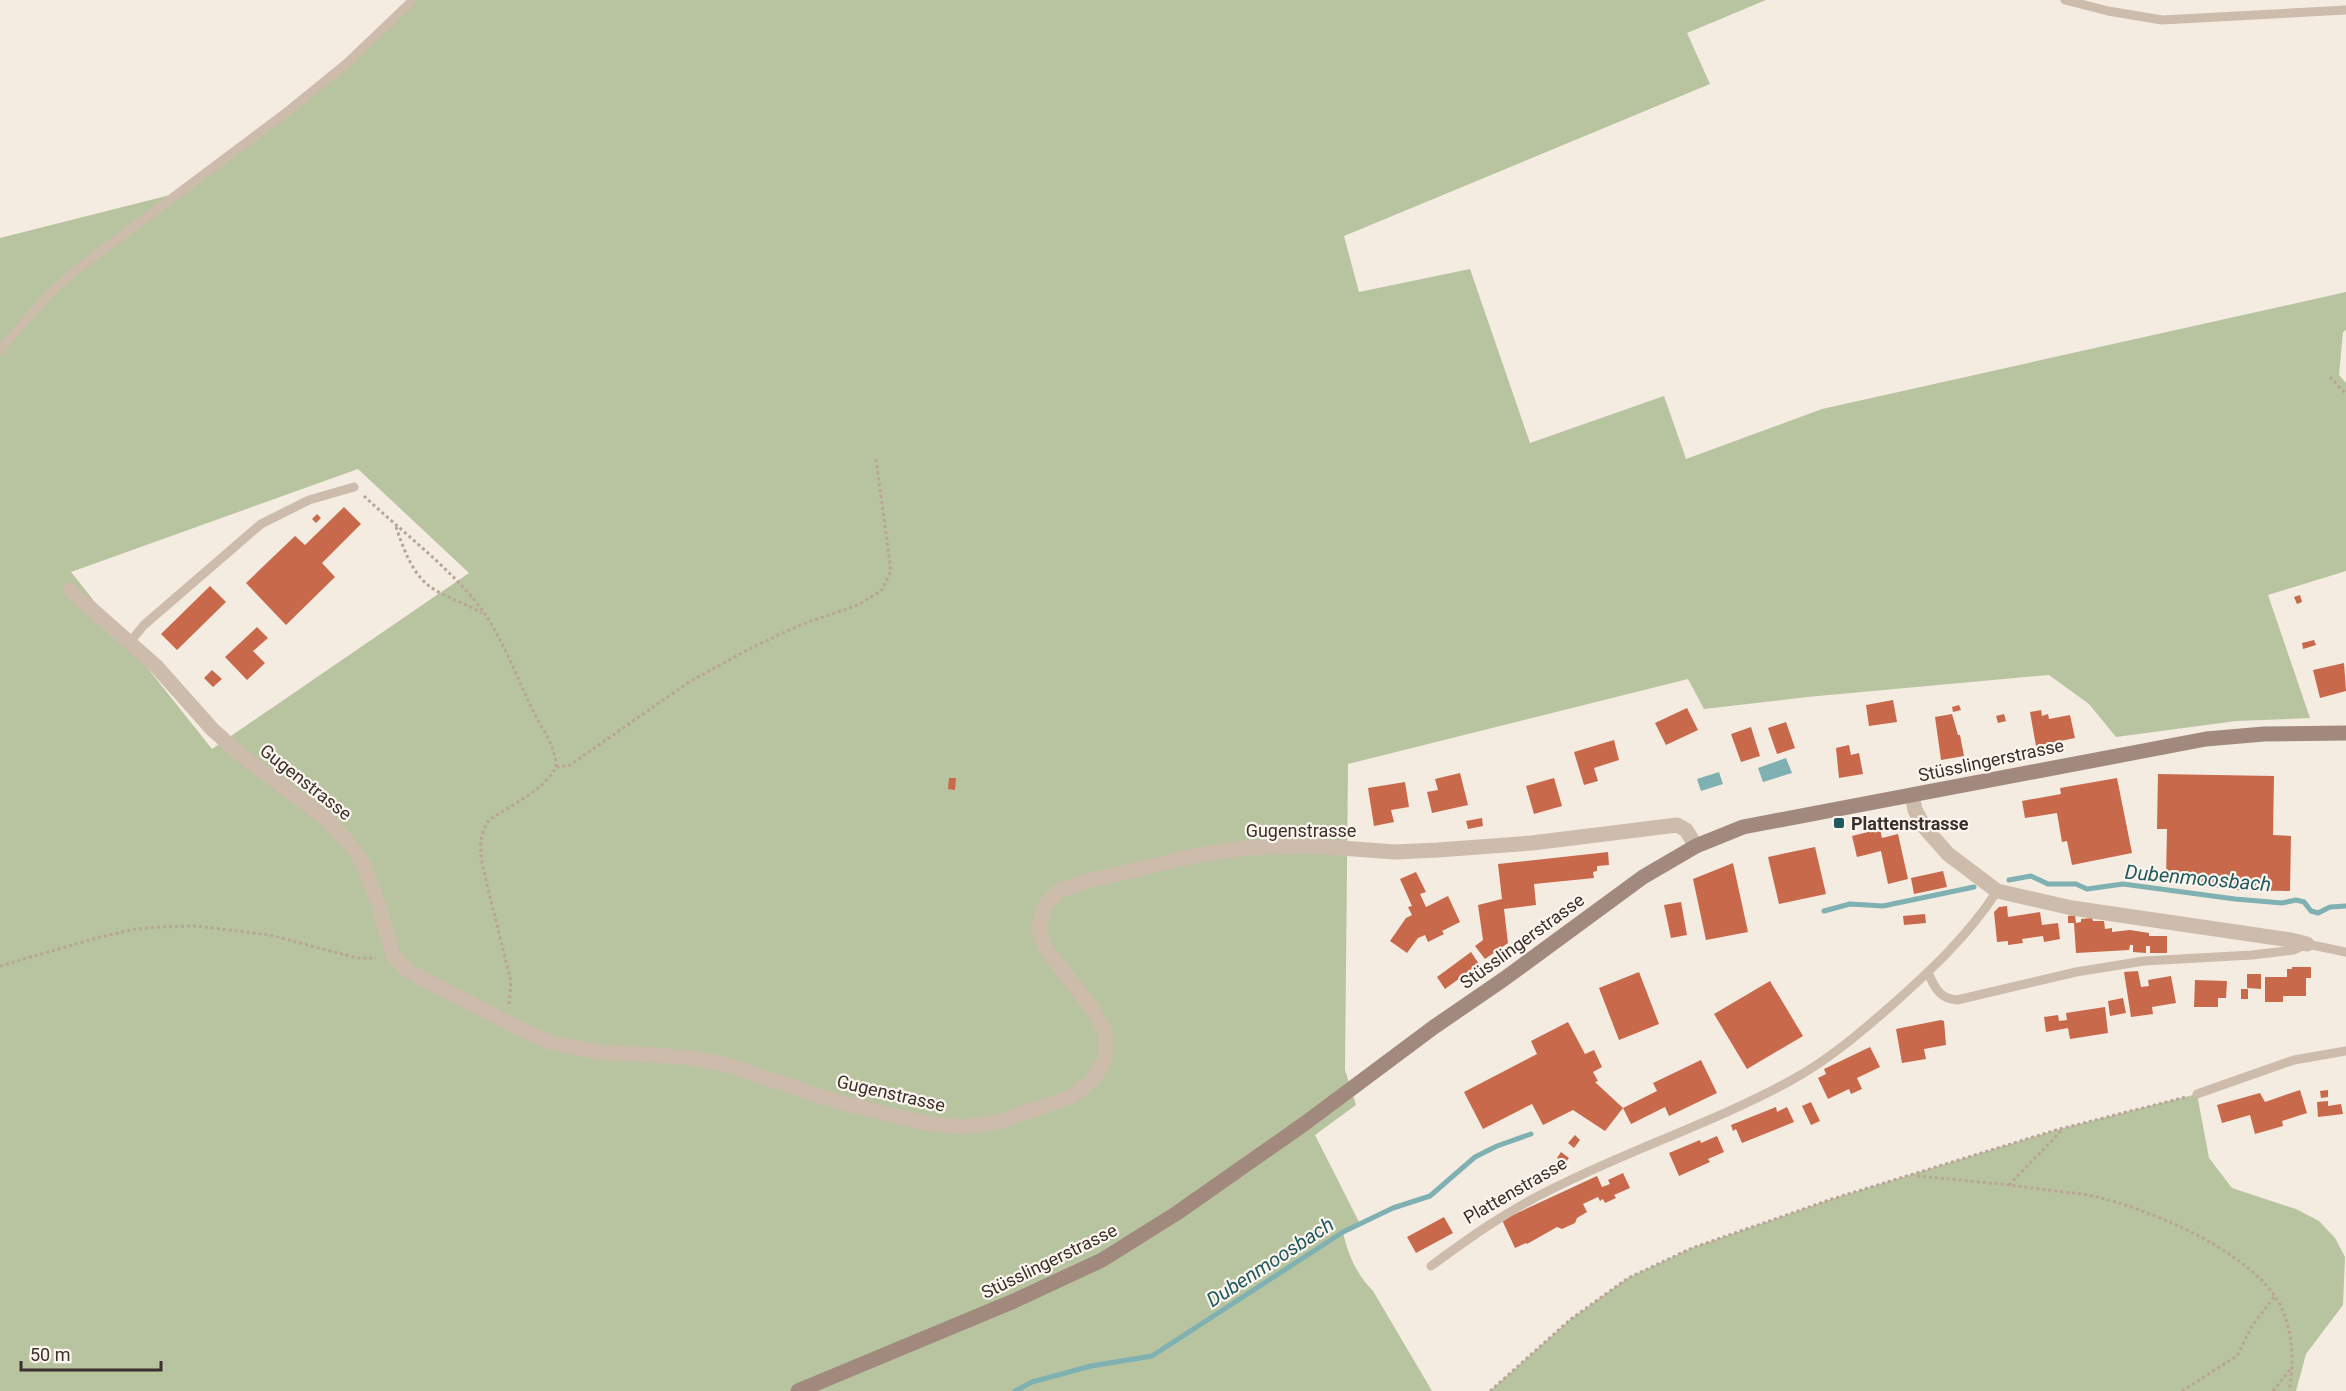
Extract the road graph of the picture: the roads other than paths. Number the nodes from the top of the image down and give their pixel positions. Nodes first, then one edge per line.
1 (413, 0) edge
2 (2065, 0) edge
3 (2346, 10) edge
4 (0, 350) edge
5 (354, 487) road end
6 (70, 590) dead end
7 (130, 642) junction
8 (2346, 733) edge
9 (1912, 796) junction
10 (1696, 846) junction
11 (1996, 891) junction
12 (2307, 944) junction
13 (2346, 952) edge
14 (1928, 973) junction
15 (2346, 1051) edge
16 (2196, 1094) road end
17 (1431, 1266) dead end
18 (798, 1391) edge

1 - 4 lane
2 - 3 lane
5 - 7 lane
6 - 7 street, Gugenstrasse
7 - 10 street, Gugenstrasse
8 - 9 street, Stüsslingerstrasse
9 - 10 street, Stüsslingerstrasse
9 - 11 street
10 - 18 street, Stüsslingerstrasse
11 - 12 street
11 - 14 lane, Plattenstrasse
12 - 13 lane
12 - 14 lane
14 - 17 lane, Plattenstrasse
15 - 16 lane

